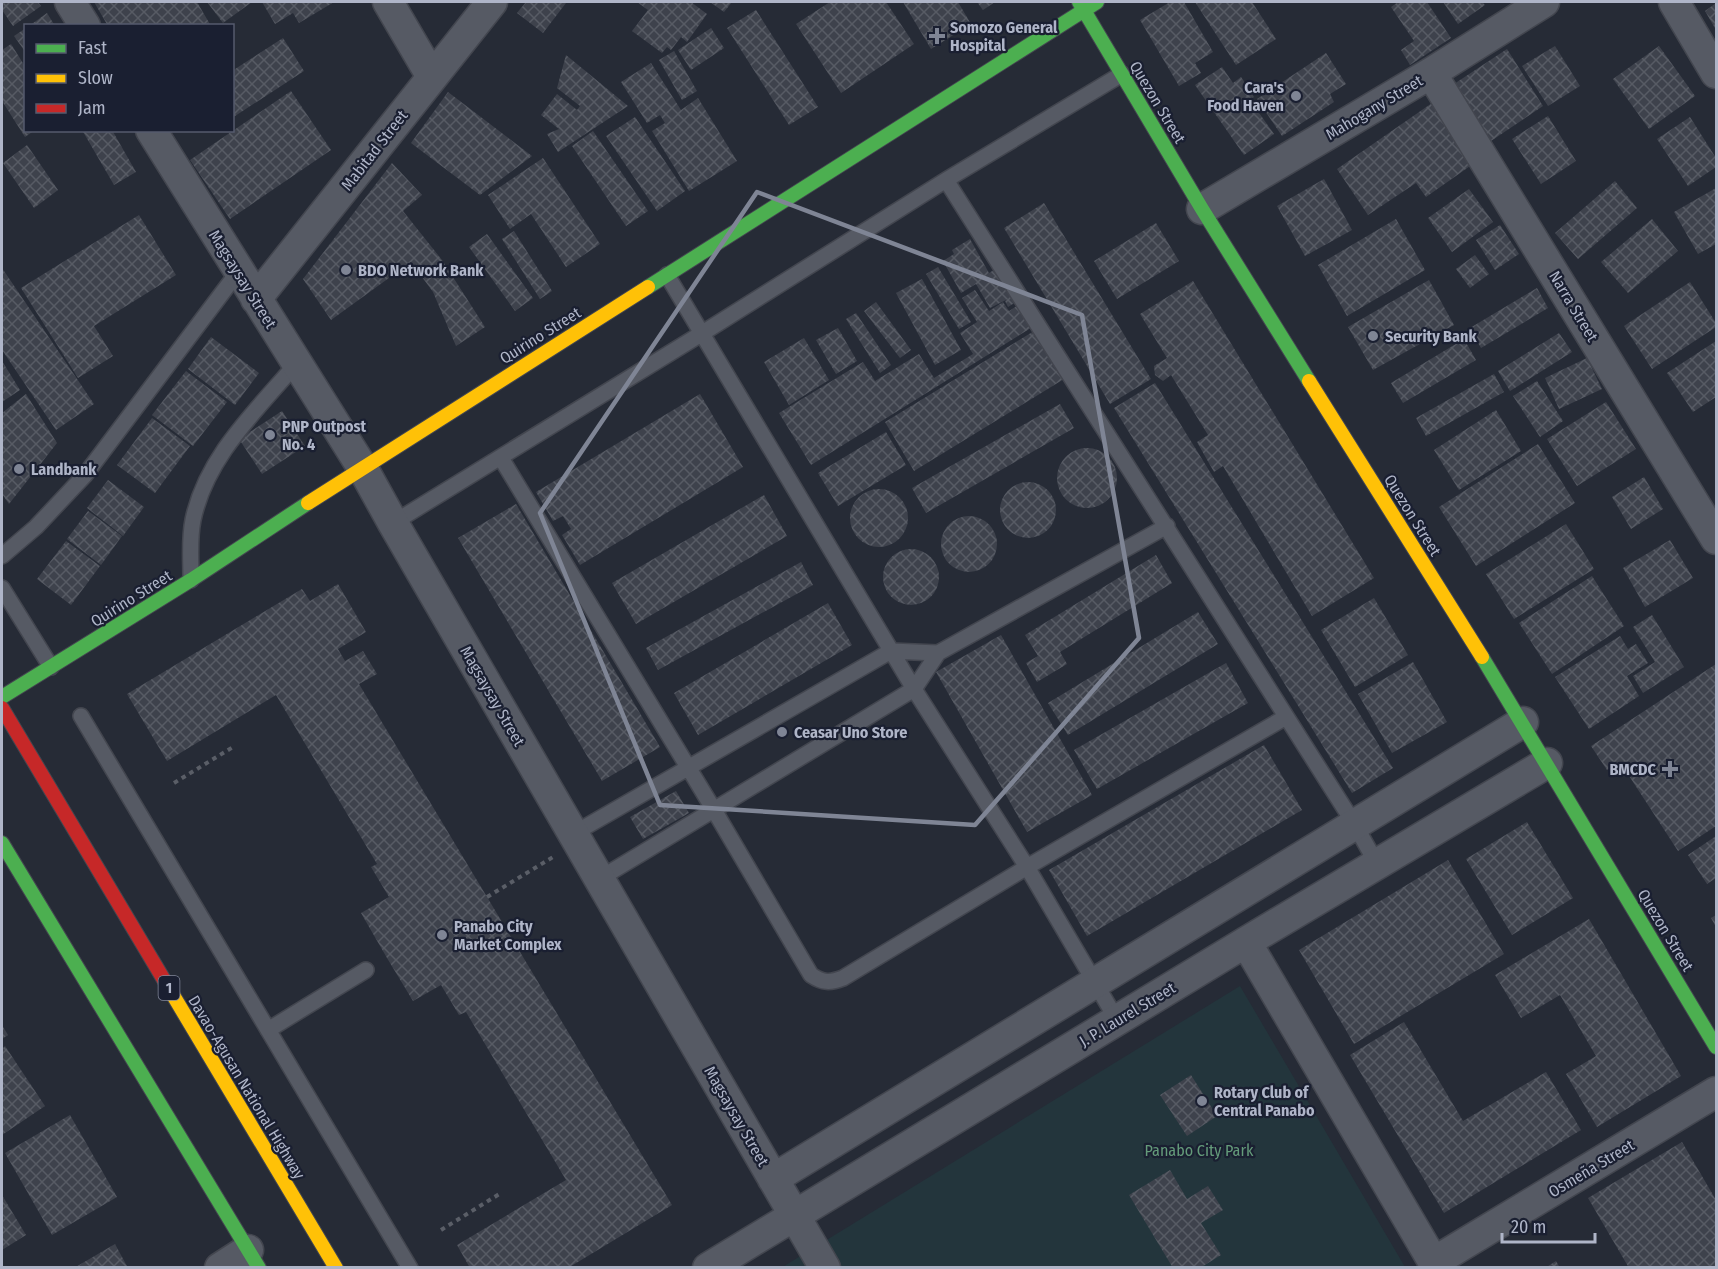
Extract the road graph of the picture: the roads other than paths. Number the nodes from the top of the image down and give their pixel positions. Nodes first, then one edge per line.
1 (70, 2) edge
2 (388, 2) edge
3 (492, 2) edge
4 (1096, 2) edge
5 (1544, 2) edge
6 (1674, 2) edge
7 (1082, 5) edge
8 (84, 24) edge
9 (1431, 73) junction
10 (1716, 73) edge
11 (1122, 74) junction
12 (432, 77) junction
13 (152, 132) edge
14 (946, 180) junction
15 (1202, 209) junction
16 (238, 272) junction
17 (667, 275) junction
18 (256, 299) junction
19 (701, 334) junction
20 (296, 364) junction
21 (501, 458) junction
22 (362, 467) junction
23 (393, 524) junction
24 (1167, 526) junction
25 (1716, 539) edge
26 (2, 556) edge
27 (191, 580) junction
28 (2, 588) edge
29 (891, 651) junction
30 (938, 653) junction
31 (51, 667) junction
32 (914, 689) junction
33 (2, 697) edge
34 (2, 708) edge
35 (81, 716) dead end
36 (1286, 717) junction
37 (1523, 722) junction
38 (1547, 763) junction
39 (689, 768) junction
40 (714, 810) junction
41 (1355, 825) junction
42 (575, 838) junction
43 (2, 843) edge
44 (1377, 864) junction
45 (1027, 867) junction
46 (599, 879) junction
47 (1246, 942) junction
48 (366, 970) dead end
49 (1095, 984) junction
50 (1116, 1020) junction
51 (268, 1030) junction
52 (1716, 1047) edge
53 (1716, 1092) edge
54 (773, 1179) junction
55 (795, 1215) junction
56 (254, 1259) edge
57 (1435, 1265) edge
58 (220, 1268) edge
59 (336, 1268) edge
60 (410, 1268) edge
61 (708, 1268) edge
62 (825, 1268) edge

1 - 8 street
2 - 12 street
3 - 12 street, Mabitad Street
4 - 7 main road, Quirino Street
5 - 9 street, Mahogany Street
6 - 10 street
7 - 11 main road, Quezon Street
7 - 17 main road, Quirino Street
9 - 15 street, Mahogany Street
9 - 25 street, Narra Street
11 - 14 lane
11 - 15 main road, Quezon Street
12 - 18 street, Mabitad Street
13 - 16 street, Magsaysay Street
14 - 19 lane
14 - 24 lane
15 - 37 main road, Quezon Street
16 - 18 street, Magsaysay Street
16 - 26 lane
17 - 19 lane
17 - 22 main road, Quirino Street
18 - 20 street, Magsaysay Street
19 - 21 lane
19 - 29 lane
20 - 22 street, Magsaysay Street
20 - 27 lane
21 - 23 lane
21 - 39 lane
22 - 23 street, Magsaysay Street
22 - 27 main road, Quirino Street
23 - 42 street, Magsaysay Street
24 - 30 lane
24 - 36 lane
27 - 31 main road, Quirino Street
28 - 31 lane
29 - 30 lane
29 - 32 lane
29 - 39 lane
30 - 32 lane
31 - 33 main road, Quirino Street
32 - 40 lane
32 - 45 lane
34 - 59 main road, Davao-Agusan National Highway / 1
35 - 51 lane
36 - 41 lane
36 - 45 lane
37 - 38 main road, Quezon Street
37 - 41 street
38 - 44 street, J. P. Laurel Street
38 - 52 main road, Quezon Street
39 - 40 lane
39 - 42 lane
40 - 45 lane
40 - 46 lane
41 - 44 lane
41 - 49 street
42 - 46 street, Magsaysay Street
43 - 56 main road
44 - 47 street, J. P. Laurel Street
45 - 49 lane
46 - 54 street, Magsaysay Street
47 - 50 street, J. P. Laurel Street
47 - 57 street
48 - 51 lane
49 - 50 lane
49 - 54 street
50 - 55 street, J. P. Laurel Street
51 - 60 lane
53 - 57 street, Osmeña Street
54 - 55 street, Magsaysay Street
55 - 61 street, J. P. Laurel Street
55 - 62 street, Magsaysay Street
56 - 58 street

